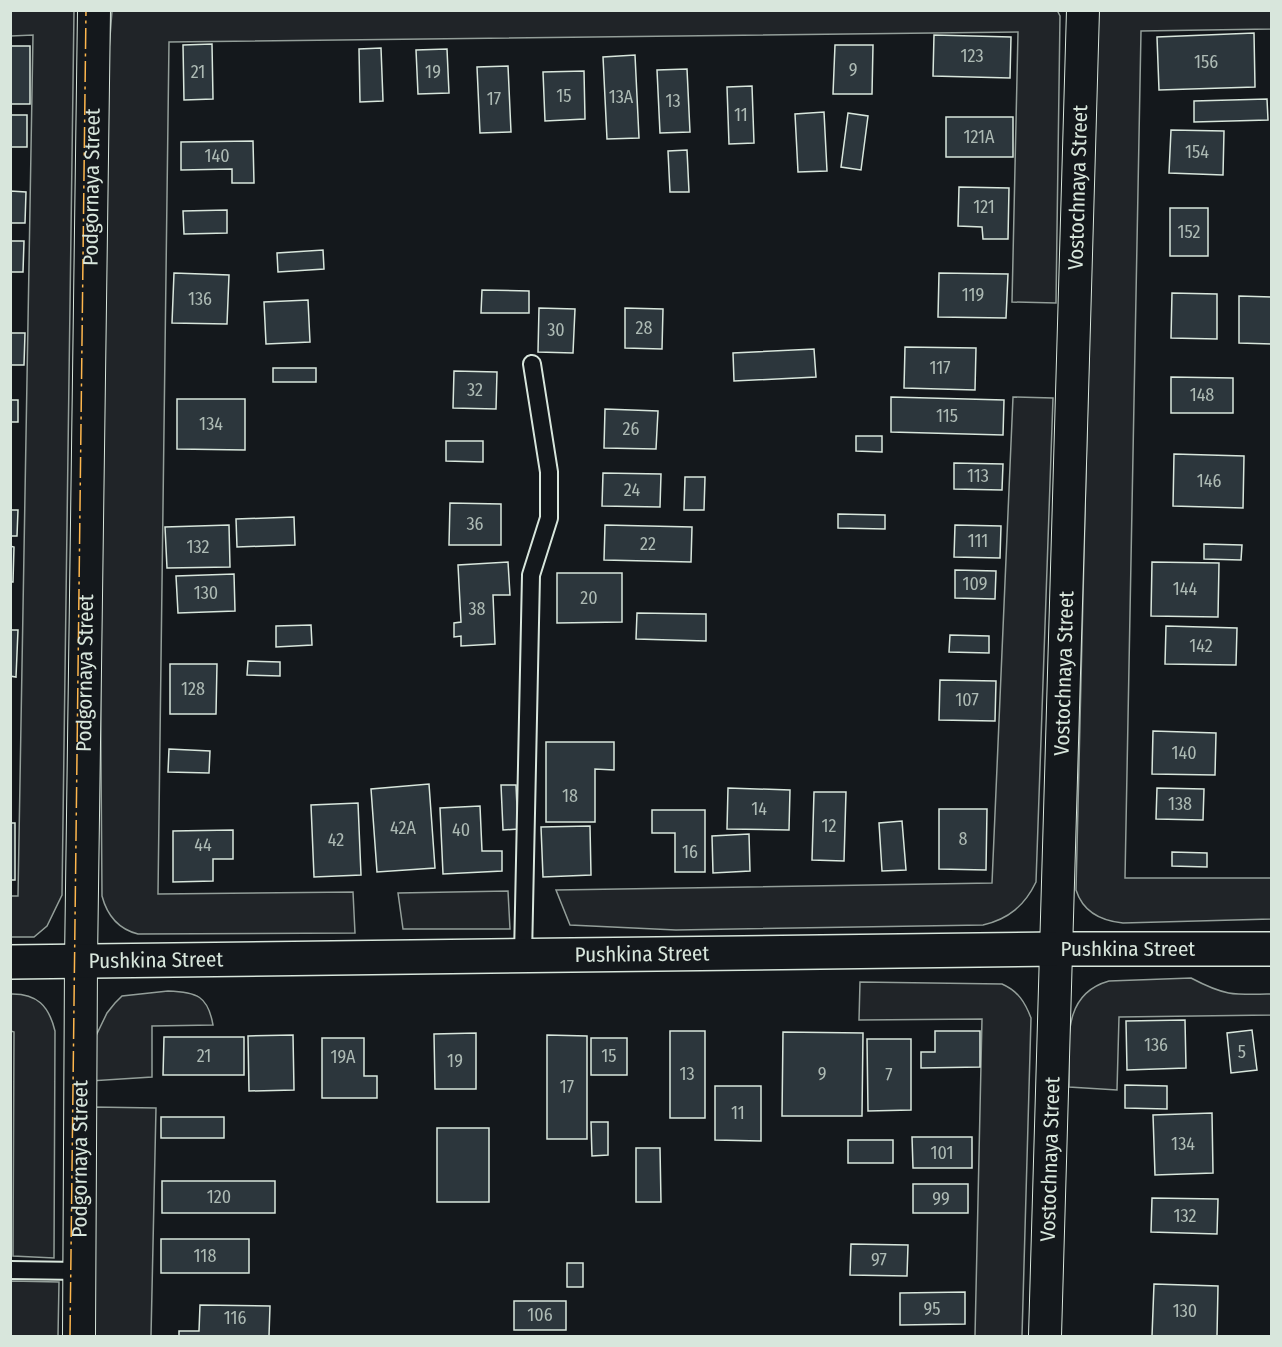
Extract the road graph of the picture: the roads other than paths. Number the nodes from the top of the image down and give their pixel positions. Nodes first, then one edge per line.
1 (94, 10) edge
2 (1083, 10) edge
3 (532, 364) dead end
4 (1057, 949) junction
5 (1272, 949) edge
6 (523, 956) junction
7 (10, 962) edge
8 (81, 962) junction
9 (10, 1270) edge
10 (80, 1271) junction
11 (79, 1336) edge
12 (1045, 1336) edge

1 - 8 street, Podgornaya Street
2 - 4 street, Vostochnaya Street
3 - 6 lane
4 - 5 main road, Pushkina Street
4 - 6 main road, Pushkina Street
4 - 12 street, Vostochnaya Street
6 - 8 main road, Pushkina Street
7 - 8 main road, Pushkina Street
8 - 10 street, Podgornaya Street
9 - 10 lane
10 - 11 street, Podgornaya Street

